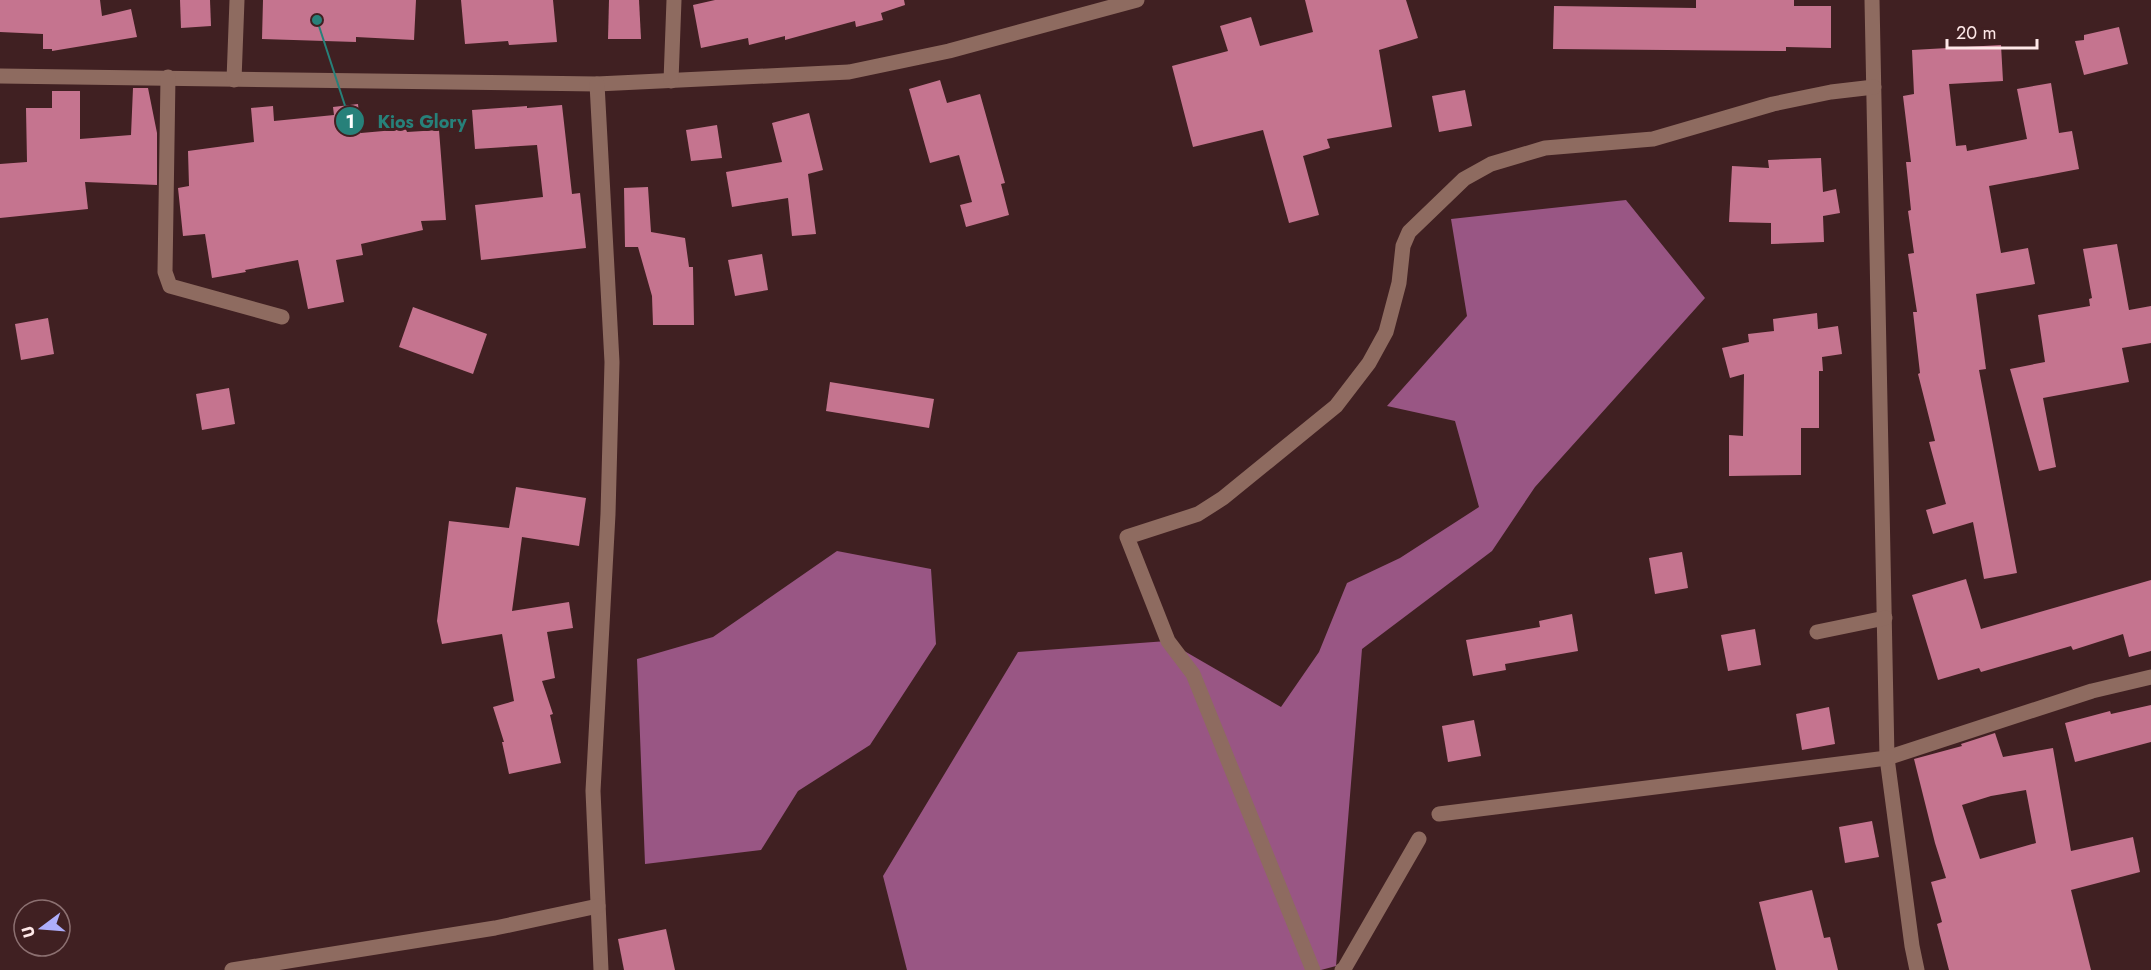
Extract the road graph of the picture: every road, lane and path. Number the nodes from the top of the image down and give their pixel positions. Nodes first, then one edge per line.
1 (237, 0) edge
2 (674, 0) edge
3 (1137, 0) edge
4 (1872, 0) edge
5 (0, 76) edge
6 (168, 77) junction
7 (234, 80) junction
8 (671, 81) junction
9 (597, 84) junction
10 (1874, 87) junction
11 (282, 317) dead end
12 (1885, 618) junction
13 (1817, 632) dead end
14 (2151, 677) edge
15 (1887, 758) junction
16 (1439, 814) dead end
17 (1419, 839) dead end
18 (598, 906) junction
19 (232, 970) edge
20 (601, 970) edge
21 (1313, 970) edge
22 (1342, 970) edge
23 (1917, 970) edge

1 - 7 street
2 - 8 street
3 - 8 street
4 - 10 street
5 - 6 street
6 - 7 street
6 - 11 street
7 - 9 street
8 - 9 street
9 - 18 street
10 - 12 street
10 - 21 street
12 - 13 street
12 - 15 street
14 - 15 street
15 - 16 street
15 - 23 street
17 - 22 street
18 - 19 street
18 - 20 street

